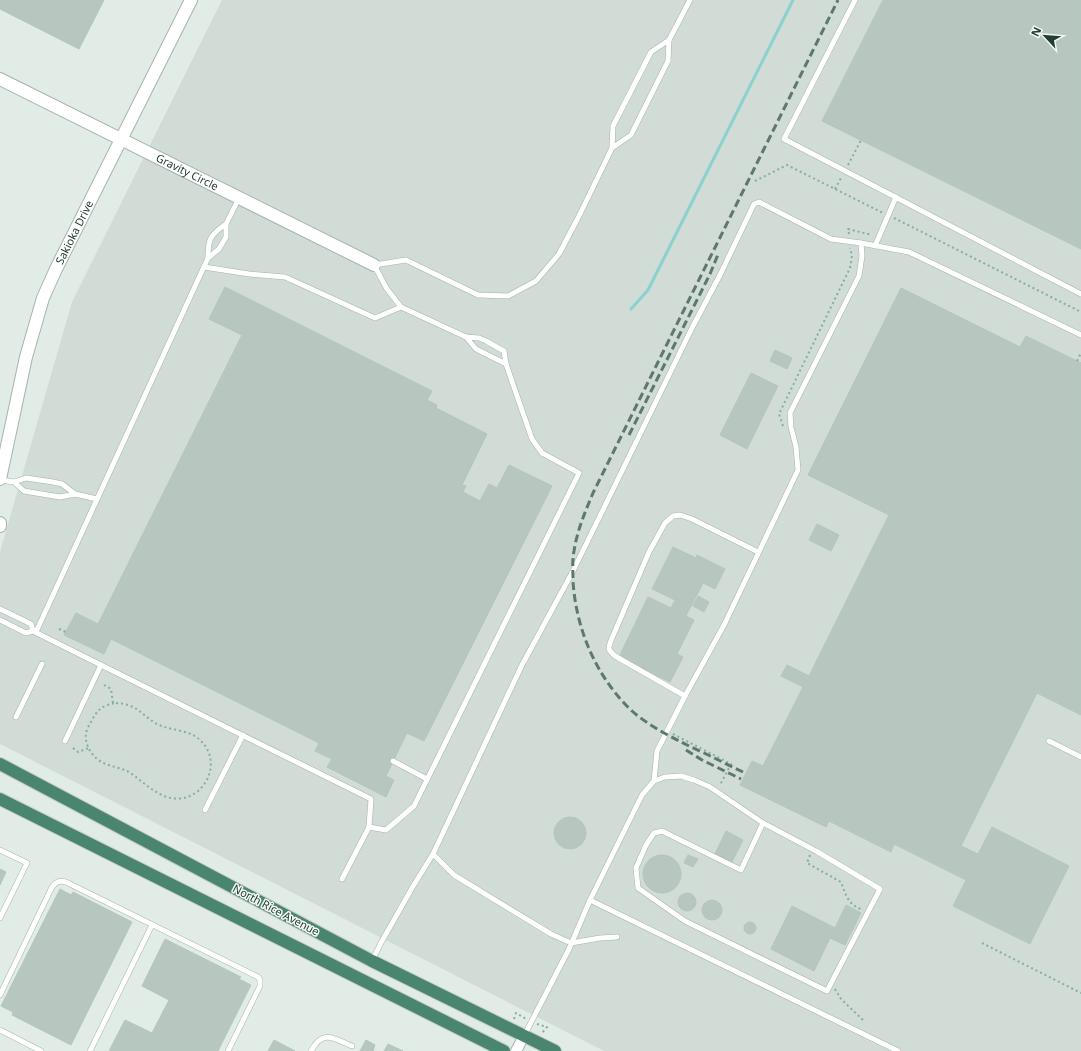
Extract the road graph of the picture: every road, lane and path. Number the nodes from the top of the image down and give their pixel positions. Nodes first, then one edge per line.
1 (190, 0) edge
2 (690, 0) edge
3 (855, 0) edge
4 (669, 40) junction
5 (0, 79) edge
6 (120, 140) junction
7 (612, 148) junction
8 (755, 181) dead end
9 (896, 197) junction
10 (239, 198) junction
11 (888, 215) junction
12 (226, 224) junction
13 (879, 236) junction
14 (849, 242) junction
15 (861, 243) junction
16 (875, 246) junction
17 (208, 258) junction
18 (374, 266) junction
19 (204, 267) junction
20 (1081, 294) edge
21 (401, 307) junction
22 (1081, 312) edge
23 (1081, 335) edge
24 (466, 337) junction
25 (1081, 354) edge
26 (1077, 361) dead end
27 (506, 364) junction
28 (783, 428) dead end
29 (0, 480) edge
30 (14, 482) junction
31 (75, 494) junction
32 (97, 499) junction
33 (0, 523) edge
34 (0, 526) edge
35 (758, 552) junction
36 (0, 609) edge
37 (0, 620) edge
38 (59, 628) dead end
39 (35, 632) junction
40 (66, 632) dead end
41 (42, 664) dead end
42 (101, 665) junction
43 (104, 685) dead end
44 (685, 696) junction
45 (113, 703) junction
46 (16, 717) dead end
47 (87, 720) dead end
48 (91, 721) junction
49 (667, 731) junction
50 (243, 735) junction
51 (65, 740) dead end
52 (1048, 741) dead end
53 (72, 748) dead end
54 (89, 748) junction
55 (1081, 757) edge
56 (393, 761) dead end
57 (0, 764) edge
58 (428, 779) junction
59 (654, 781) junction
60 (720, 786) dead end
61 (0, 799) edge
62 (205, 810) dead end
63 (763, 824) junction
64 (369, 827) junction
65 (813, 849) junction
66 (0, 850) edge
67 (433, 854) junction
68 (342, 880) dead end
69 (590, 900) junction
70 (868, 911) junction
71 (0, 918) edge
72 (152, 925) junction
73 (617, 937) dead end
74 (571, 943) junction
75 (982, 943) dead end
76 (372, 960) junction
77 (834, 987) dead end
78 (1081, 993) edge
79 (0, 995) edge
80 (864, 1020) dead end
81 (0, 1030) edge
82 (524, 1036) junction
83 (352, 1046) dead end
84 (41, 1051) edge
85 (90, 1051) edge
86 (228, 1051) edge
87 (311, 1051) edge
88 (504, 1051) edge
89 (516, 1051) edge
90 (555, 1051) edge
91 (898, 1051) edge

1 - 6 street, Sakioka Drive
2 - 4 lane
3 - 9 lane
4 - 7 lane
4 - 7 lane
5 - 6 street, Gravity Circle
6 - 10 street, Gravity Circle
6 - 29 street, Sakioka Drive
7 - 18 lane
8 - 11 path
9 - 11 lane
9 - 20 lane
10 - 12 lane
10 - 18 street, Gravity Circle
11 - 13 lane
11 - 22 path
12 - 17 lane
12 - 17 lane
13 - 14 path
13 - 16 lane
14 - 15 lane
14 - 28 path
14 - 67 lane
15 - 16 lane
15 - 35 lane
16 - 23 lane
17 - 19 lane
18 - 21 lane
19 - 21 lane
19 - 32 lane
21 - 24 lane
24 - 27 lane
24 - 27 lane
25 - 26 path
27 - 58 lane
29 - 30 lane
30 - 31 lane
30 - 31 lane
31 - 32 lane
32 - 39 lane
33 - 34 street
35 - 44 lane
35 - 44 lane
36 - 39 lane
37 - 39 lane
38 - 40 path
39 - 42 lane
41 - 46 lane
42 - 50 lane
42 - 51 lane
43 - 45 path
44 - 49 lane
45 - 48 path
45 - 54 path
47 - 48 path
48 - 54 path
49 - 59 lane
49 - 60 path
50 - 62 lane
50 - 64 lane
52 - 55 lane
53 - 54 path
56 - 58 lane
57 - 76 highway, North Rice Avenue
58 - 64 lane
59 - 63 lane
59 - 69 lane
61 - 88 highway, North Rice Avenue
63 - 65 lane
63 - 70 lane
64 - 68 lane
65 - 70 path
65 - 70 lane
66 - 71 lane
67 - 74 lane
67 - 76 lane
69 - 74 lane
69 - 91 lane
72 - 79 lane
72 - 85 lane
72 - 86 lane
73 - 74 lane
74 - 82 lane
75 - 78 path
76 - 82 highway, North Rice Avenue
77 - 80 path
81 - 84 lane
82 - 89 street
82 - 90 highway, North Rice Avenue
83 - 87 lane

